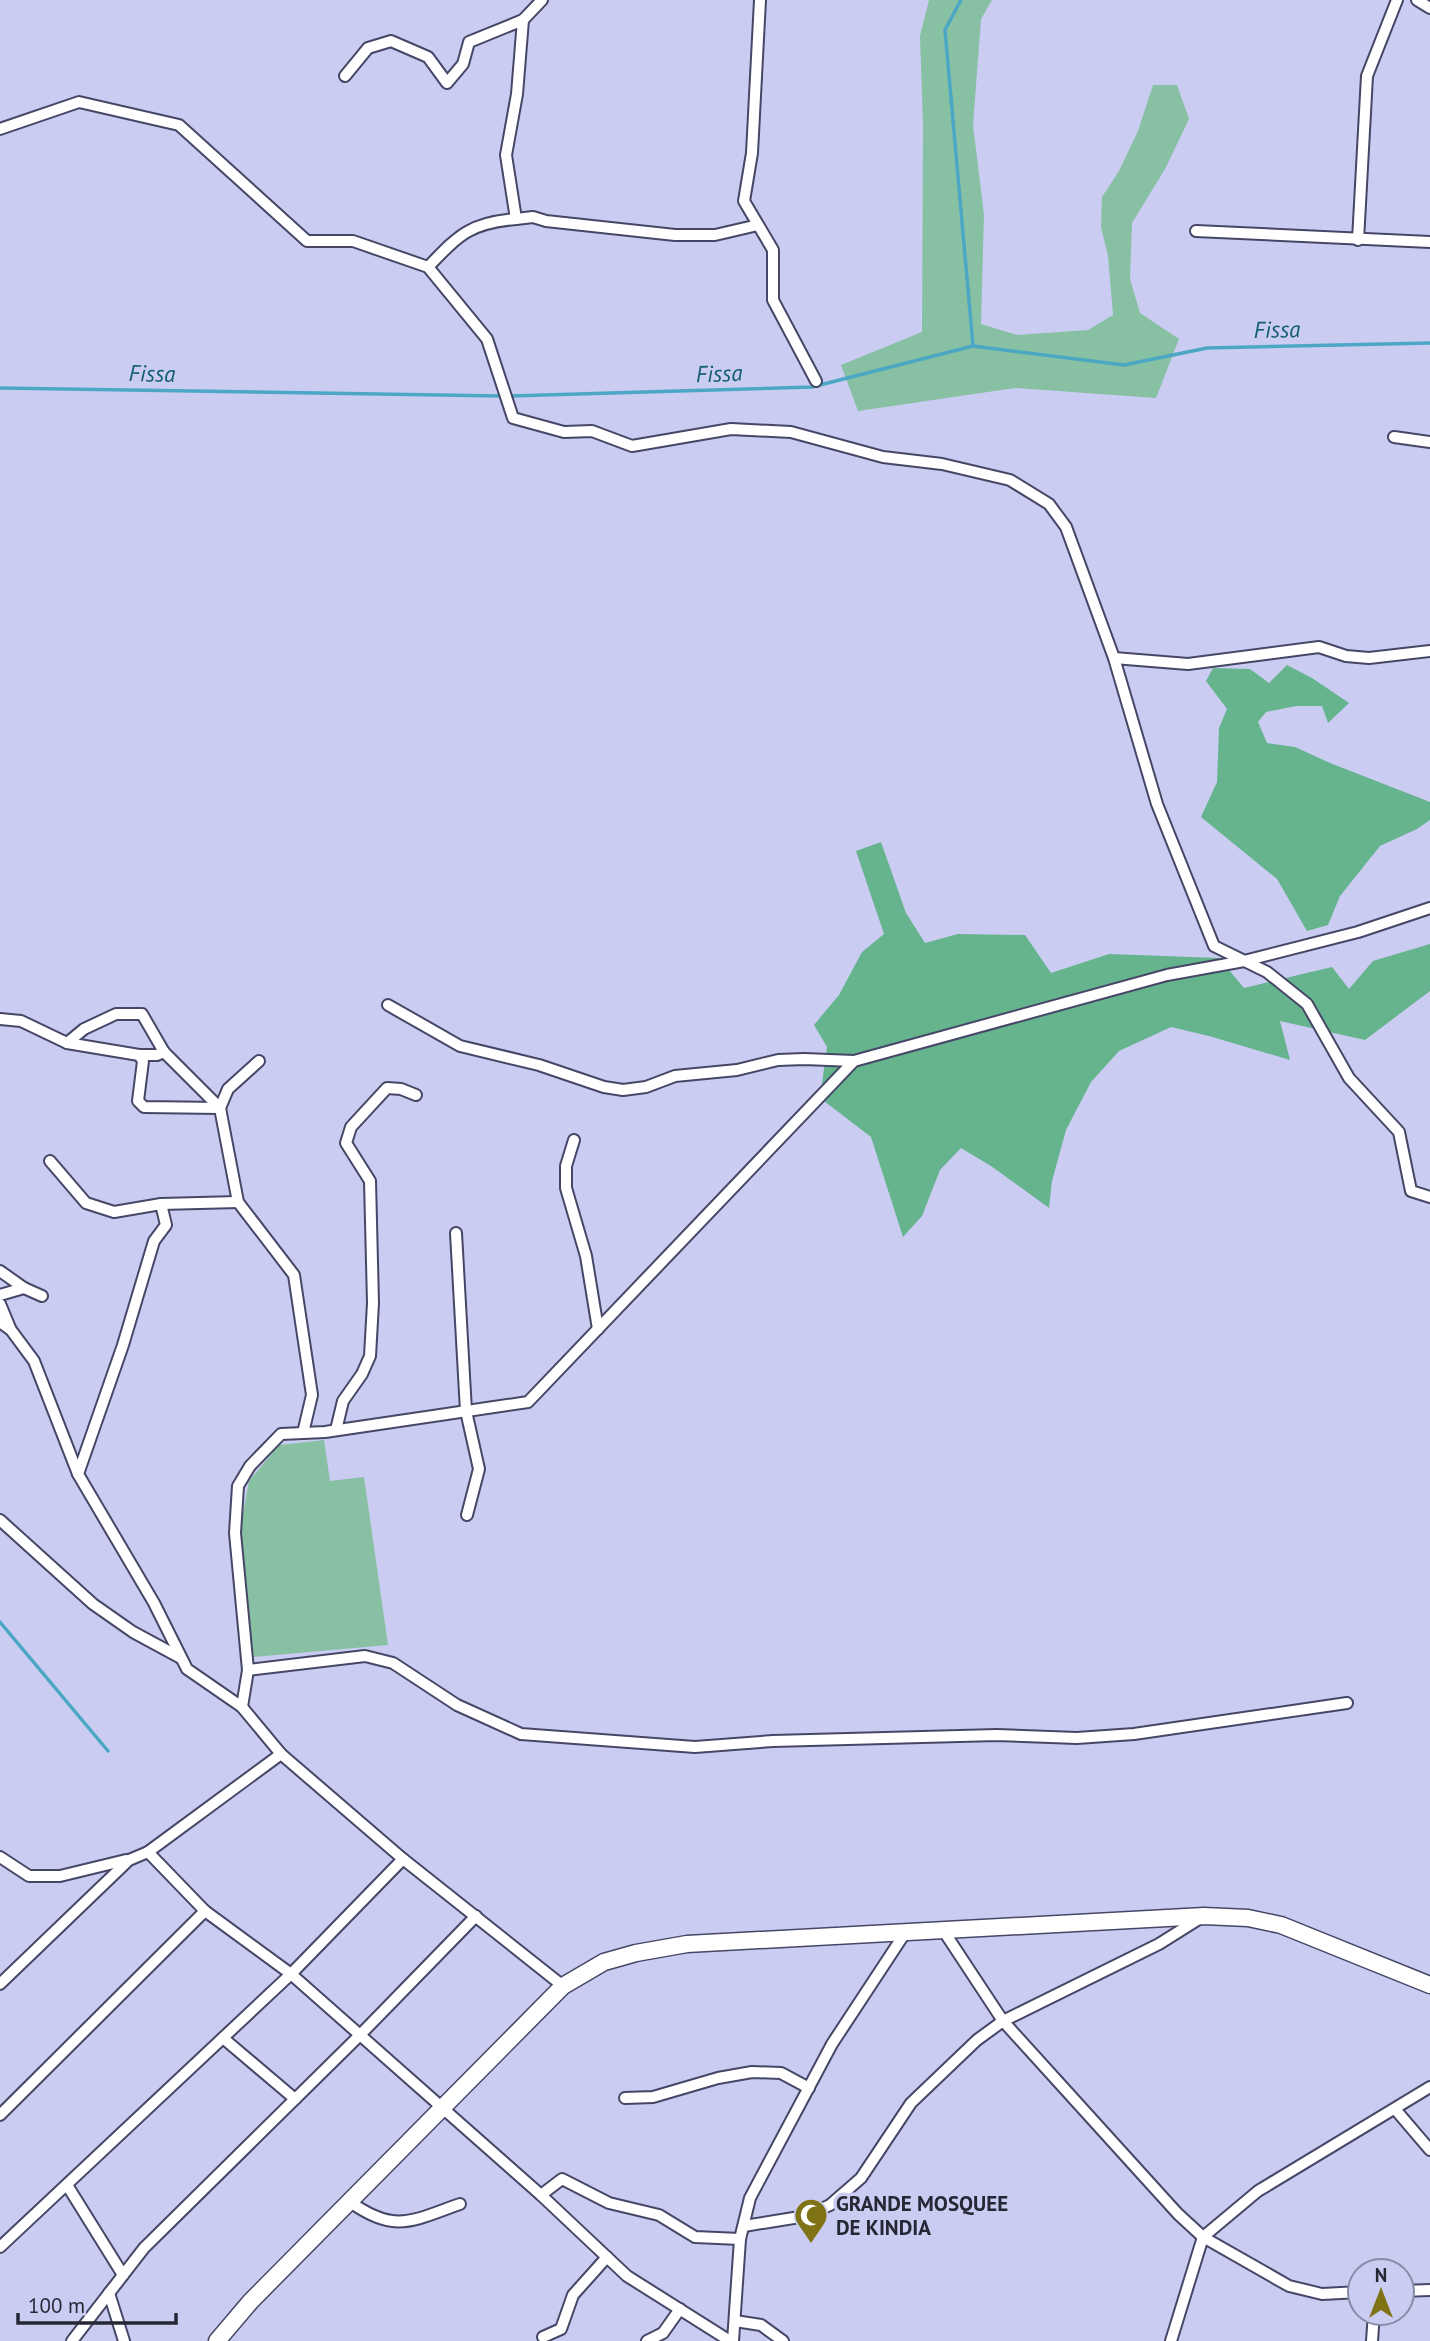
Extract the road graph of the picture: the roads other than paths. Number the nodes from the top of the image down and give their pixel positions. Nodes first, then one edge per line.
1 (542, 0) edge
2 (760, 0) edge
3 (1397, 0) edge
4 (1417, 0) edge
5 (1430, 8) edge
6 (523, 20) junction
7 (345, 76) dead end
8 (0, 128) edge
9 (516, 219) junction
10 (758, 225) junction
11 (1196, 231) dead end
12 (1359, 240) junction
13 (1430, 242) edge
14 (429, 267) junction
15 (816, 381) dead end
16 (1394, 437) dead end
17 (1430, 442) edge
18 (1430, 652) edge
19 (1114, 658) junction
20 (1430, 908) edge
21 (1244, 961) junction
22 (388, 1005) dead end
23 (0, 1019) edge
24 (67, 1043) junction
25 (164, 1052) junction
26 (139, 1055) junction
27 (259, 1061) dead end
28 (854, 1061) junction
29 (415, 1095) dead end
30 (220, 1108) junction
31 (574, 1140) dead end
32 (50, 1161) dead end
33 (1430, 1198) edge
34 (238, 1202) junction
35 (161, 1204) junction
36 (456, 1233) dead end
37 (0, 1271) edge
38 (24, 1287) junction
39 (0, 1295) edge
40 (42, 1296) dead end
41 (0, 1304) edge
42 (0, 1322) edge
43 (598, 1329) junction
44 (11, 1330) junction
45 (466, 1412) junction
46 (336, 1430) junction
47 (303, 1433) junction
48 (79, 1474) junction
49 (467, 1515) dead end
50 (0, 1520) edge
51 (181, 1658) junction
52 (248, 1670) junction
53 (1347, 1703) dead end
54 (242, 1707) junction
55 (281, 1754) junction
56 (148, 1852) junction
57 (0, 1857) edge
58 (402, 1859) junction
59 (129, 1860) junction
60 (205, 1911) junction
61 (476, 1916) junction
62 (1205, 1916) junction
63 (943, 1930) junction
64 (905, 1933) junction
65 (291, 1975) junction
66 (0, 1984) edge
67 (1430, 1985) edge
68 (563, 1986) junction
69 (1003, 2021) junction
70 (359, 2036) junction
71 (223, 2038) junction
72 (1430, 2087) edge
73 (809, 2088) junction
74 (625, 2098) dead end
75 (295, 2099) junction
76 (441, 2107) junction
77 (1395, 2109) junction
78 (0, 2115) edge
79 (1430, 2150) edge
80 (67, 2185) junction
81 (541, 2195) junction
82 (349, 2201) junction
83 (460, 2204) dead end
84 (744, 2226) junction
85 (1203, 2237) junction
86 (740, 2239) junction
87 (0, 2247) edge
88 (607, 2257) junction
89 (123, 2275) junction
90 (109, 2293) junction
91 (1346, 2293) edge
92 (680, 2309) junction
93 (735, 2321) junction
94 (543, 2337) dead end
95 (72, 2341) edge
96 (124, 2341) edge
97 (217, 2341) edge
98 (647, 2341) edge
99 (732, 2341) edge
100 (783, 2341) edge
101 (1171, 2341) edge

1 - 6 street
2 - 10 street
3 - 12 street
4 - 5 street
6 - 7 street
6 - 9 street
8 - 14 street
9 - 10 street
9 - 14 street
10 - 15 street
11 - 12 street
12 - 13 street
14 - 19 street
16 - 17 street
18 - 19 street
19 - 21 street
20 - 21 street
21 - 28 street
21 - 33 street
22 - 28 street
23 - 24 street
24 - 25 street
24 - 26 street
25 - 26 street
25 - 30 street
26 - 30 street
27 - 30 street
28 - 43 street
29 - 46 street
30 - 34 street
31 - 43 street
32 - 35 street
34 - 35 street
34 - 47 street
35 - 48 street
36 - 45 street
37 - 38 street
38 - 39 street
38 - 40 street
41 - 44 street
42 - 44 street
43 - 45 street
44 - 48 street
45 - 46 street
45 - 49 street
46 - 47 street
47 - 52 street
48 - 51 street
50 - 51 street
51 - 54 street
52 - 53 street
52 - 54 street
54 - 55 street
55 - 56 street
55 - 58 street
56 - 59 street
56 - 60 street
57 - 59 street
58 - 61 street
58 - 65 street
59 - 66 street
60 - 65 street
60 - 78 street
61 - 68 street
61 - 70 street
62 - 63 main road
62 - 67 main road
62 - 69 street
63 - 64 main road
63 - 69 street
64 - 68 main road
64 - 73 street
65 - 70 street
65 - 71 street
68 - 76 main road
69 - 84 street
69 - 85 street
70 - 75 street
70 - 76 street
71 - 75 street
71 - 80 street
72 - 77 street
73 - 74 street
73 - 84 street
75 - 89 street
76 - 81 street
76 - 82 main road
77 - 79 street
77 - 85 street
80 - 87 street
80 - 89 street
81 - 86 street
81 - 88 street
82 - 83 street
82 - 97 main road
84 - 86 street
85 - 91 street
85 - 101 street
86 - 93 street
88 - 92 street
88 - 94 street
89 - 90 street
90 - 95 street
90 - 96 street
92 - 98 street
92 - 99 street
93 - 99 street
93 - 100 street

